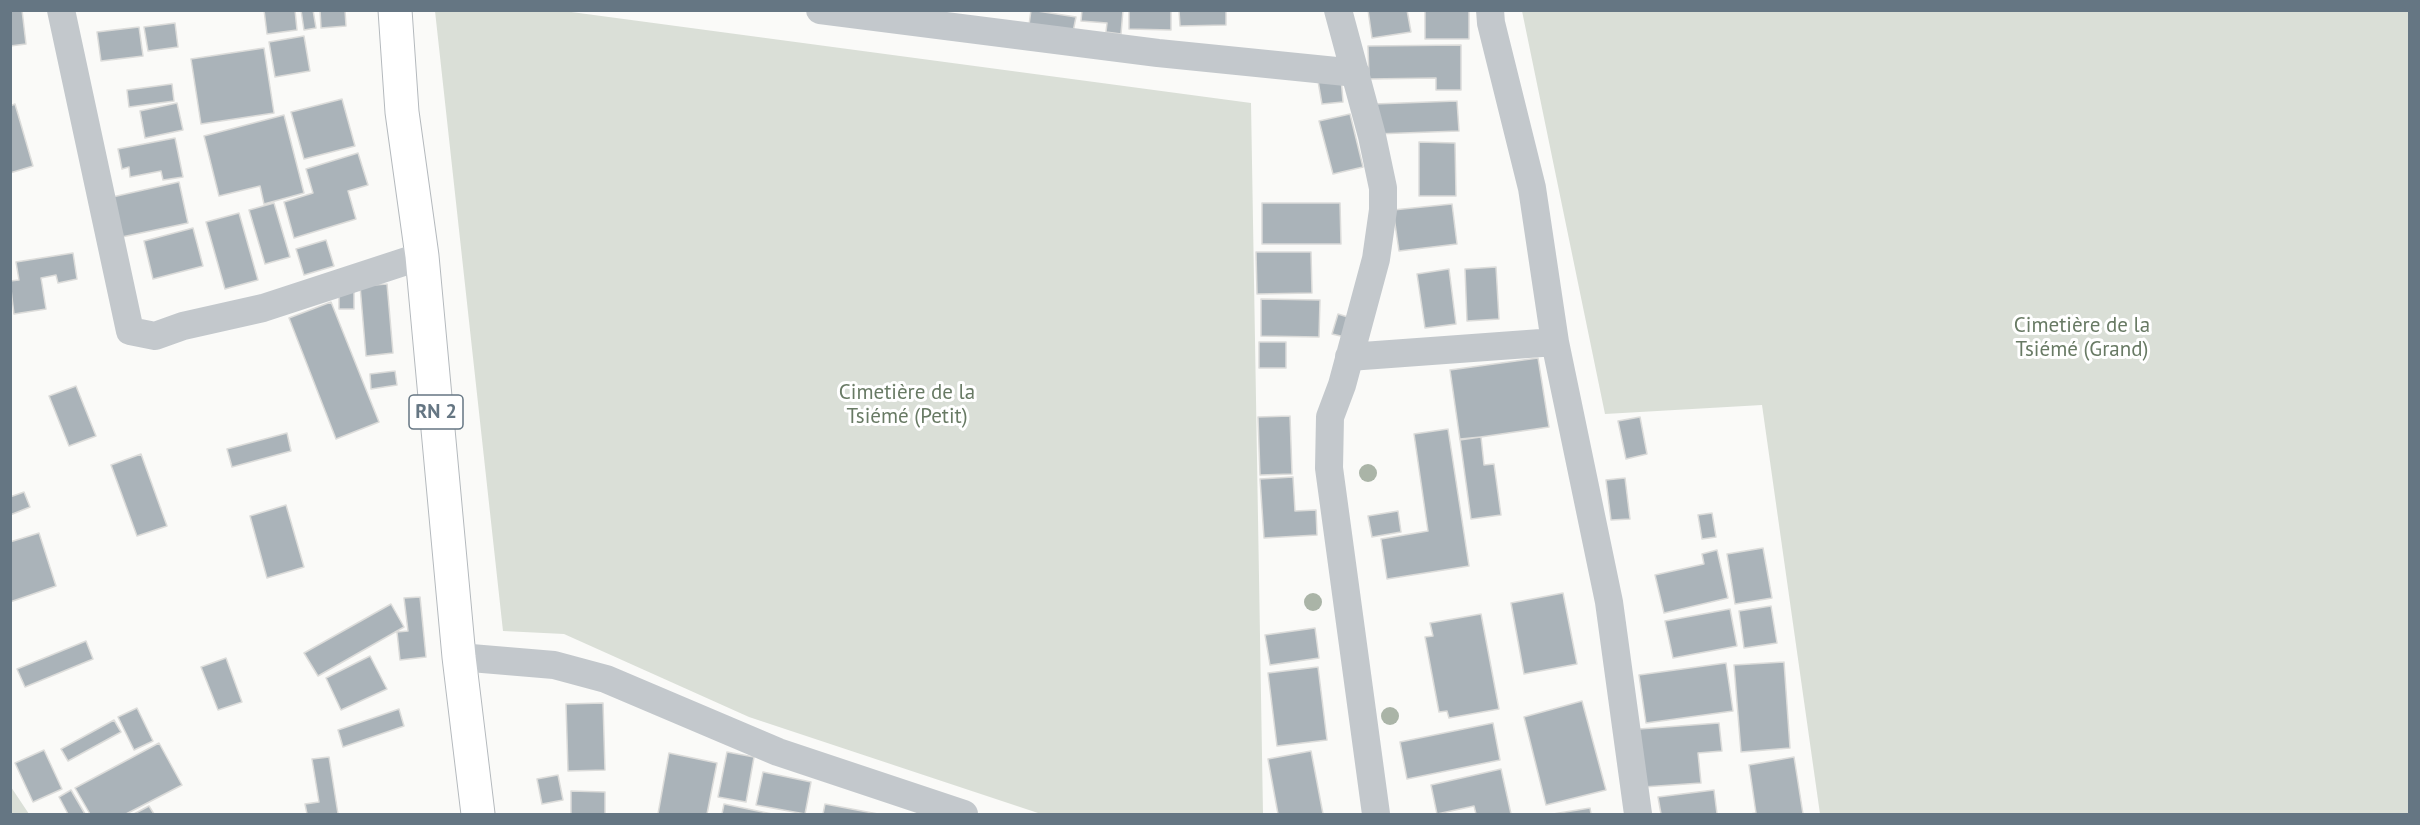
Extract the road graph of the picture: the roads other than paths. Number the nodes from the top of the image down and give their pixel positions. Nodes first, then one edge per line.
1 (61, 10) edge
2 (395, 10) edge
3 (820, 10) edge
4 (1338, 10) edge
5 (1490, 10) edge
6 (1356, 73) junction
7 (422, 256) junction
8 (1555, 342) junction
9 (1349, 357) junction
10 (459, 657) junction
11 (478, 814) edge
12 (958, 814) edge
13 (1376, 814) edge
14 (1638, 814) edge

1 - 7 street
2 - 7 highway, RN 2
3 - 6 street
4 - 6 street
5 - 8 street
6 - 9 street
7 - 10 highway, RN 2
8 - 9 street
8 - 14 street
9 - 13 street
10 - 11 highway, RN 2
10 - 12 street

